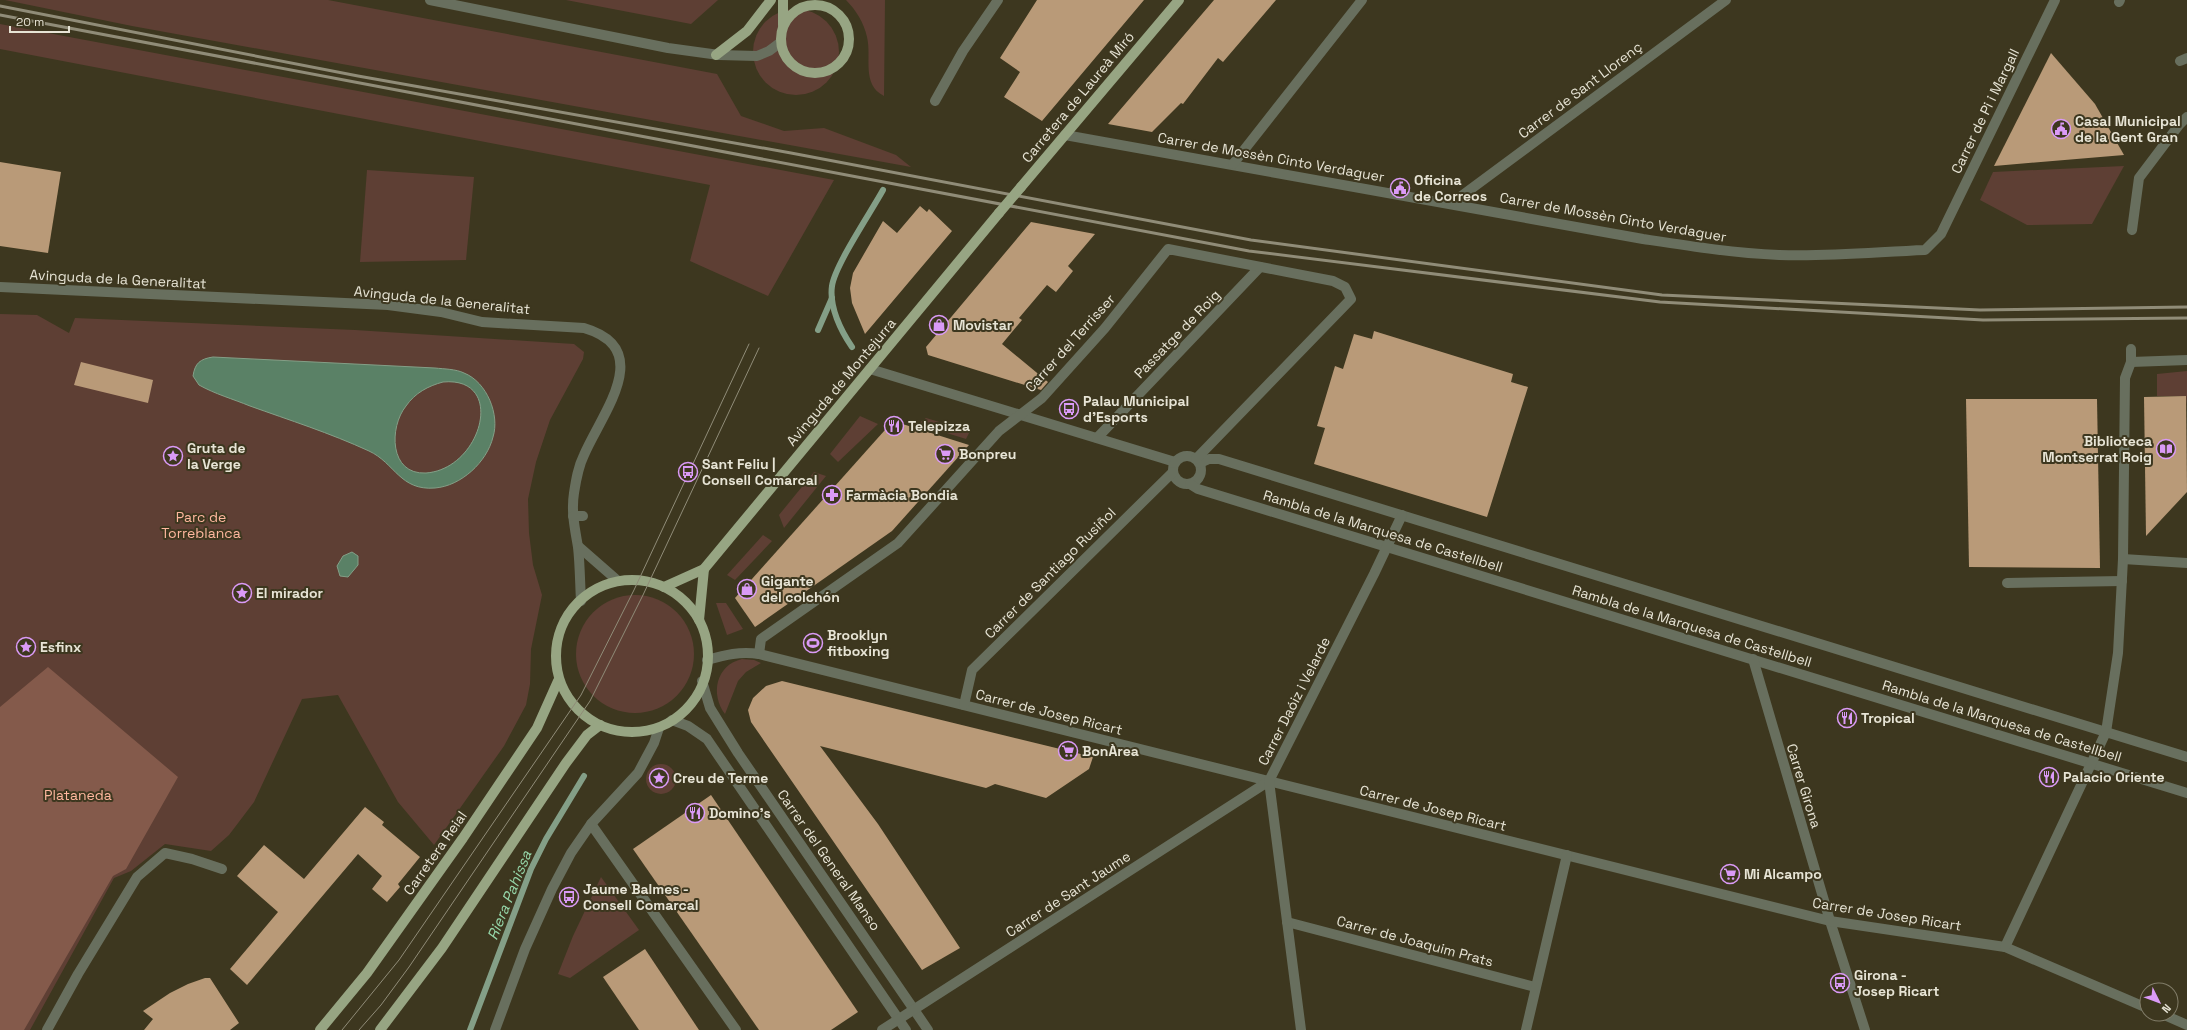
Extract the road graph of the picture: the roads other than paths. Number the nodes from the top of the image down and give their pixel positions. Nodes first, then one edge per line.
1 (430, 0) edge
2 (771, 0) edge
3 (782, 0) edge
4 (998, 0) edge
5 (1178, 0) edge
6 (1362, 0) edge
7 (1726, 0) edge
8 (2055, 0) edge
9 (817, 2) edge
10 (783, 25) junction
11 (781, 42) junction
12 (716, 55) junction
13 (935, 102) dead end
14 (2187, 117) edge
15 (2183, 123) edge
16 (1065, 135) junction
17 (1233, 164) junction
18 (1452, 203) junction
19 (1000, 213) joint
20 (2132, 230) dead end
21 (1941, 234) joint
22 (1260, 267) junction
23 (0, 287) edge
24 (2131, 349) dead end
25 (2187, 360) edge
26 (2131, 362) junction
27 (870, 369) junction
28 (1020, 415) junction
29 (1097, 438) junction
30 (1198, 461) junction
31 (1174, 467) junction
32 (1190, 484) junction
33 (1402, 515) junction
34 (572, 516) junction
35 (583, 516) dead end
36 (578, 546) junction
37 (1388, 547) junction
38 (2123, 560) junction
39 (2187, 563) edge
40 (704, 569) junction
41 (618, 580) junction
42 (2122, 581) junction
43 (2007, 583) dead end
44 (664, 587) junction
45 (581, 601) junction
46 (699, 620) junction
47 (758, 654) junction
48 (1753, 659) junction
49 (707, 660) junction
50 (558, 681) junction
51 (702, 681) junction
52 (964, 705) junction
53 (672, 720) junction
54 (600, 725) junction
55 (659, 728) junction
56 (2106, 732) junction
57 (2187, 757) edge
58 (2092, 763) junction
59 (1269, 781) junction
60 (2187, 792) edge
61 (591, 824) junction
62 (1567, 856) junction
63 (222, 869) dead end
64 (1830, 921) junction
65 (1287, 922) junction
66 (2005, 947) junction
67 (1535, 987) junction
68 (2139, 1005) edge
69 (914, 1010) junction
70 (898, 1019) junction
71 (47, 1030) edge
72 (320, 1030) edge
73 (380, 1030) edge
74 (496, 1030) edge
75 (736, 1030) edge
76 (882, 1030) edge
77 (906, 1030) edge
78 (928, 1030) edge
79 (1301, 1030) edge
80 (1526, 1030) edge
81 (1865, 1030) edge

1 - 12 street
2 - 12 main road
3 - 10 main road
4 - 13 street
5 - 16 main road, Carretera de Laureà Miró
6 - 17 street
7 - 18 street, Carrer de Sant Llorenç
8 - 21 street, Carrer de Pi i Margall
9 - 10 main road
9 - 11 main road
10 - 11 main road
11 - 12 street
14 - 15 street
15 - 20 street
16 - 17 street, Carrer de Mossèn Cinto Verdaguer
16 - 19 main road, Carretera de Laureà Miró, bridge
17 - 18 street, Carrer de Mossèn Cinto Verdaguer
18 - 21 street, Carrer de Mossèn Cinto Verdaguer
19 - 27 main road, Avinguda de Montejurra
22 - 28 street, Carrer del Terrisser
22 - 29 street, Passatge de Roig
22 - 30 street
23 - 34 street, Avinguda de la Generalitat
24 - 26 street
25 - 26 street
26 - 38 street
27 - 28 street, Rambla de la Marquesa de Castellbell
27 - 40 main road, Avinguda de Montejurra
28 - 29 street, Rambla de la Marquesa de Castellbell
28 - 47 street, Carrer del Terrisser
29 - 31 street, Rambla de la Marquesa de Castellbell
30 - 31 street, Rambla de la Marquesa de Castellbell
30 - 32 street
30 - 33 street, Rambla de la Marquesa de Castellbell
31 - 32 street, Rambla de la Marquesa de Castellbell
31 - 52 street, Carrer de Santiago Rusiñol
32 - 37 street, Rambla de la Marquesa de Castellbell
33 - 37 street, Carrer Daóiz i Velarde
33 - 56 street, Rambla de la Marquesa de Castellbell
34 - 35 street
34 - 36 street, Avinguda de la Generalitat
36 - 41 street
36 - 45 street, Avinguda de la Generalitat
37 - 48 street, Rambla de la Marquesa de Castellbell
37 - 59 street, Carrer Daóiz i Velarde
38 - 39 street
38 - 42 street
40 - 44 main road, Avinguda de Montejurra
40 - 46 main road
41 - 44 main road
41 - 45 main road
42 - 43 street
42 - 56 street
44 - 46 main road
45 - 50 main road
46 - 49 main road
47 - 49 street, Carrer de Josep Ricart
47 - 52 street, Carrer de Josep Ricart
48 - 58 street, Rambla de la Marquesa de Castellbell
48 - 64 street, Carrer Girona
49 - 51 main road
50 - 54 main road
50 - 72 main road, Carretera Reial
51 - 53 main road
51 - 69 street, Carrer del General Manso
52 - 59 street, Carrer de Josep Ricart
53 - 55 main road
53 - 70 street
54 - 55 main road
54 - 73 main road
55 - 61 street
56 - 57 street, Rambla de la Marquesa de Castellbell
56 - 58 street
58 - 60 street, Rambla de la Marquesa de Castellbell
58 - 66 street
59 - 62 street, Carrer de Josep Ricart
59 - 65 street, Carrer Daóiz i Velarde
59 - 69 street, Carrer de Sant Jaume
61 - 74 street
61 - 75 street
62 - 64 street, Carrer de Josep Ricart
62 - 67 street
63 - 71 street
64 - 66 street, Carrer de Josep Ricart
64 - 81 street, Carrer Girona
65 - 67 street, Carrer de Joaquim Prats
65 - 79 street, Carrer Daóiz i Velarde
66 - 68 street, Carrer de Josep Ricart
67 - 80 street
69 - 70 street, Carrer de Sant Jaume
69 - 78 street, Carrer del General Manso
70 - 76 street, Carrer de Sant Jaume
70 - 77 street

